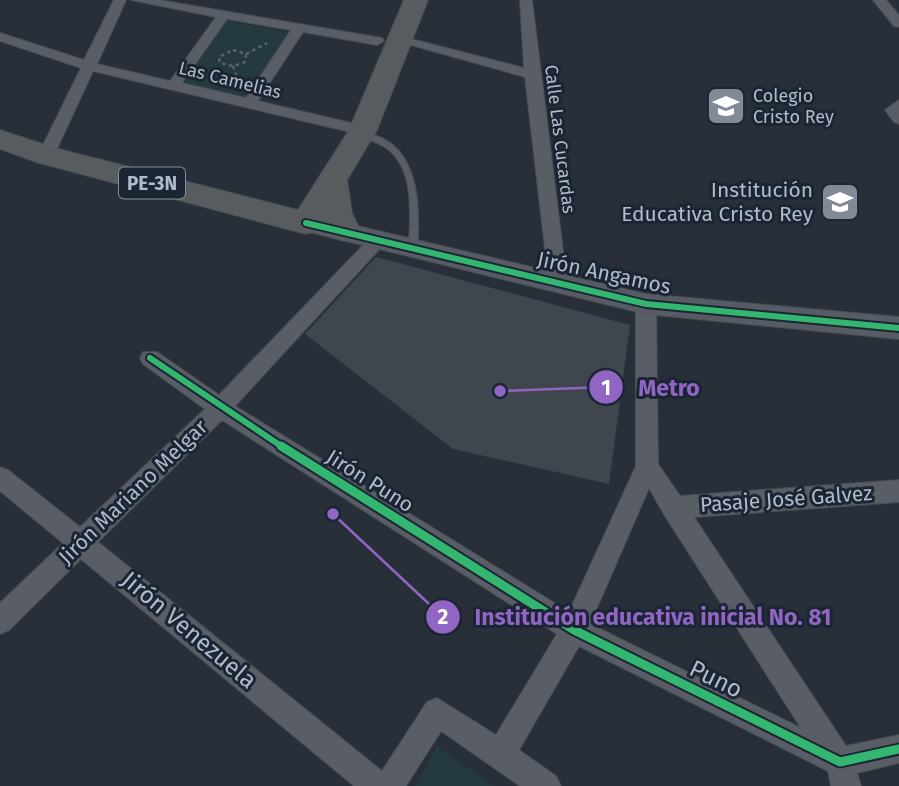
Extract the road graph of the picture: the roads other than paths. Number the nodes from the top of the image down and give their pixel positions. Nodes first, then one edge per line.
1 (120, 0) edge
2 (137, 0) edge
3 (393, 0) edge
4 (416, 0) edge
5 (526, 0) edge
6 (879, 0) edge
7 (224, 15) junction
8 (899, 23) edge
9 (299, 28) junction
10 (0, 37) edge
11 (389, 41) junction
12 (89, 66) junction
13 (532, 74) junction
14 (173, 86) junction
15 (249, 104) junction
16 (355, 131) junction
17 (0, 139) edge
18 (46, 155) junction
19 (325, 179) junction
20 (286, 218) junction
21 (344, 230) junction
22 (379, 239) junction
23 (413, 247) junction
24 (558, 283) junction
25 (646, 304) junction
26 (899, 328) edge
27 (150, 358) dead end
28 (220, 408) junction
29 (647, 466) junction
30 (0, 477) edge
31 (899, 491) edge
32 (673, 508) junction
33 (83, 542) junction
34 (0, 621) edge
35 (574, 630) junction
36 (899, 749) edge
37 (500, 755) junction
38 (843, 774) edge
39 (377, 786) edge
40 (389, 786) edge
41 (546, 786) edge

1 - 12 street
2 - 7 street
3 - 11 highway
4 - 11 highway
5 - 13 street, Calle Las Cucardas
6 - 8 street
7 - 9 street
7 - 14 street
9 - 11 street
9 - 15 street
10 - 12 street, Las Camelias
11 - 13 street
11 - 16 highway
12 - 14 street, Las Camelias
12 - 18 street
13 - 24 street, Calle Las Cucardas
14 - 15 street, Las Camelias
15 - 16 street, Las Camelias
16 - 19 highway
16 - 23 lane
17 - 18 highway, PE-3N
18 - 20 highway, PE-3N
19 - 20 highway
19 - 20 highway
19 - 21 highway
20 - 21 street, Jirón Angamos
21 - 22 street, Jirón Angamos
22 - 23 street, Jirón Angamos
22 - 28 street, Jirón Mariano Melgar
23 - 24 street, Jirón Angamos
24 - 25 street, Jirón Angamos
25 - 26 street, Jirón Angamos
25 - 29 street
27 - 28 street, Jirón Puno
28 - 33 street, Jirón Mariano Melgar
28 - 35 street, Jirón Puno
29 - 32 street
29 - 35 street
30 - 33 street, Jirón Venezuela
31 - 32 street, Pasaje José Galvez
32 - 38 street
33 - 34 street, Jirón Mariano Melgar
33 - 39 street, Jirón Venezuela
35 - 37 street
35 - 38 street, Puno
36 - 38 street
37 - 40 street
37 - 41 street

